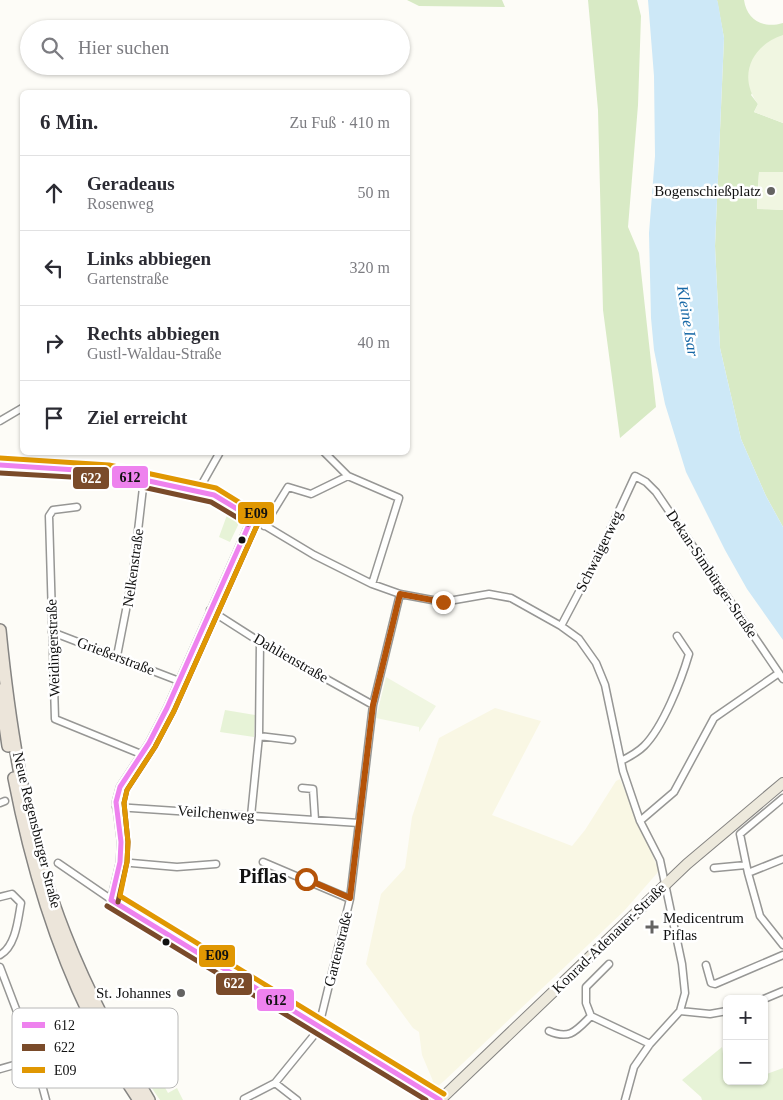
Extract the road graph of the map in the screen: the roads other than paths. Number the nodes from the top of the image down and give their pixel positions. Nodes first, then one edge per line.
1 (20, 409) edge
2 (0, 421) edge
3 (218, 455) edge
4 (327, 455) edge
5 (4, 465) edge
6 (348, 476) junction
7 (636, 476) joint
8 (144, 479) junction
9 (198, 491) junction
10 (77, 508) dead end
11 (252, 518) junction
12 (264, 526) junction
13 (372, 584) junction
14 (400, 594) junction
15 (210, 610) junction
16 (561, 626) junction
17 (0, 630) edge
18 (52, 632) junction
19 (677, 636) dead end
20 (260, 642) junction
21 (117, 656) junction
22 (781, 676) edge
23 (179, 681) junction
24 (0, 690) edge
25 (373, 705) junction
26 (259, 736) junction
27 (292, 740) dead end
28 (141, 754) junction
29 (620, 761) junction
30 (783, 783) edge
31 (302, 788) dead end
32 (783, 798) edge
33 (116, 807) junction
34 (251, 816) junction
35 (315, 820) junction
36 (640, 821) junction
37 (359, 823) junction
38 (783, 859) edge
39 (120, 862) junction
40 (263, 862) dead end
41 (58, 863) dead end
42 (216, 864) dead end
43 (746, 865) junction
44 (714, 868) dead end
45 (748, 873) junction
46 (666, 884) junction
47 (0, 897) edge
48 (350, 898) junction
49 (111, 900) junction
50 (783, 945) edge
51 (0, 955) edge
52 (783, 955) edge
53 (609, 964) dead end
54 (706, 965) dead end
55 (0, 969) edge
56 (783, 991) edge
57 (768, 997) edge
58 (15, 1008) edge
59 (89, 1008) edge
60 (97, 1008) edge
61 (680, 1011) junction
62 (723, 1012) edge
63 (591, 1016) junction
64 (319, 1026) junction
65 (549, 1031) dead end
66 (650, 1044) junction
67 (275, 1083) junction
68 (128, 1088) edge
69 (131, 1088) edge
70 (143, 1088) edge
71 (244, 1099) edge
72 (133, 1100) edge
73 (139, 1100) edge
74 (150, 1100) edge
75 (297, 1100) edge
76 (440, 1100) edge
77 (625, 1100) edge

1 - 2 street
3 - 9 street
4 - 6 street
5 - 8 street
6 - 12 street
6 - 13 street
7 - 16 street, Schwaigerweg
7 - 22 street, Dekan-Simbürger-Straße
8 - 9 street
8 - 21 street, Nelkenstraße
9 - 11 street
10 - 18 street, Weidingerstraße
11 - 12 street
11 - 15 street
12 - 13 street
13 - 14 street
14 - 16 street
14 - 25 street, Gartenstraße
15 - 20 street, Dahlienstraße
15 - 23 street
16 - 29 street
17 - 60 highway, Neue Regensburger Straße
18 - 21 street, Grießerstraße
18 - 28 street, Weidingerstraße
19 - 29 street
20 - 25 street, Dahlienstraße
20 - 26 street
21 - 23 street, Grießerstraße
22 - 36 street
23 - 28 street
24 - 59 highway, Neue Regensburger Straße
25 - 37 street, Gartenstraße
26 - 27 street
26 - 34 street
28 - 33 street
29 - 36 street
30 - 46 main road, Konrad-Adenauer-Straße
31 - 35 street
32 - 43 street
33 - 34 street, Veilchenweg
33 - 39 street
34 - 35 street, Veilchenweg
35 - 37 street, Veilchenweg
36 - 46 street
37 - 48 street, Gartenstraße
38 - 45 street
39 - 42 street
39 - 49 street
40 - 48 street
41 - 49 street
43 - 44 street
43 - 45 street
45 - 50 street
46 - 61 street
46 - 76 main road, Konrad-Adenauer-Straße
47 - 51 street
48 - 64 street, Gartenstraße
49 - 64 street
52 - 54 street
53 - 63 street
55 - 58 street
56 - 57 street
61 - 62 street
61 - 66 street
63 - 65 street
63 - 66 street
64 - 67 street, Gartenstraße
64 - 76 street
66 - 77 street
67 - 71 street, Gartenstraße
67 - 75 street
68 - 72 highway
69 - 73 highway, Neue Regensburger Straße
70 - 74 highway, Neue Regensburger Straße

